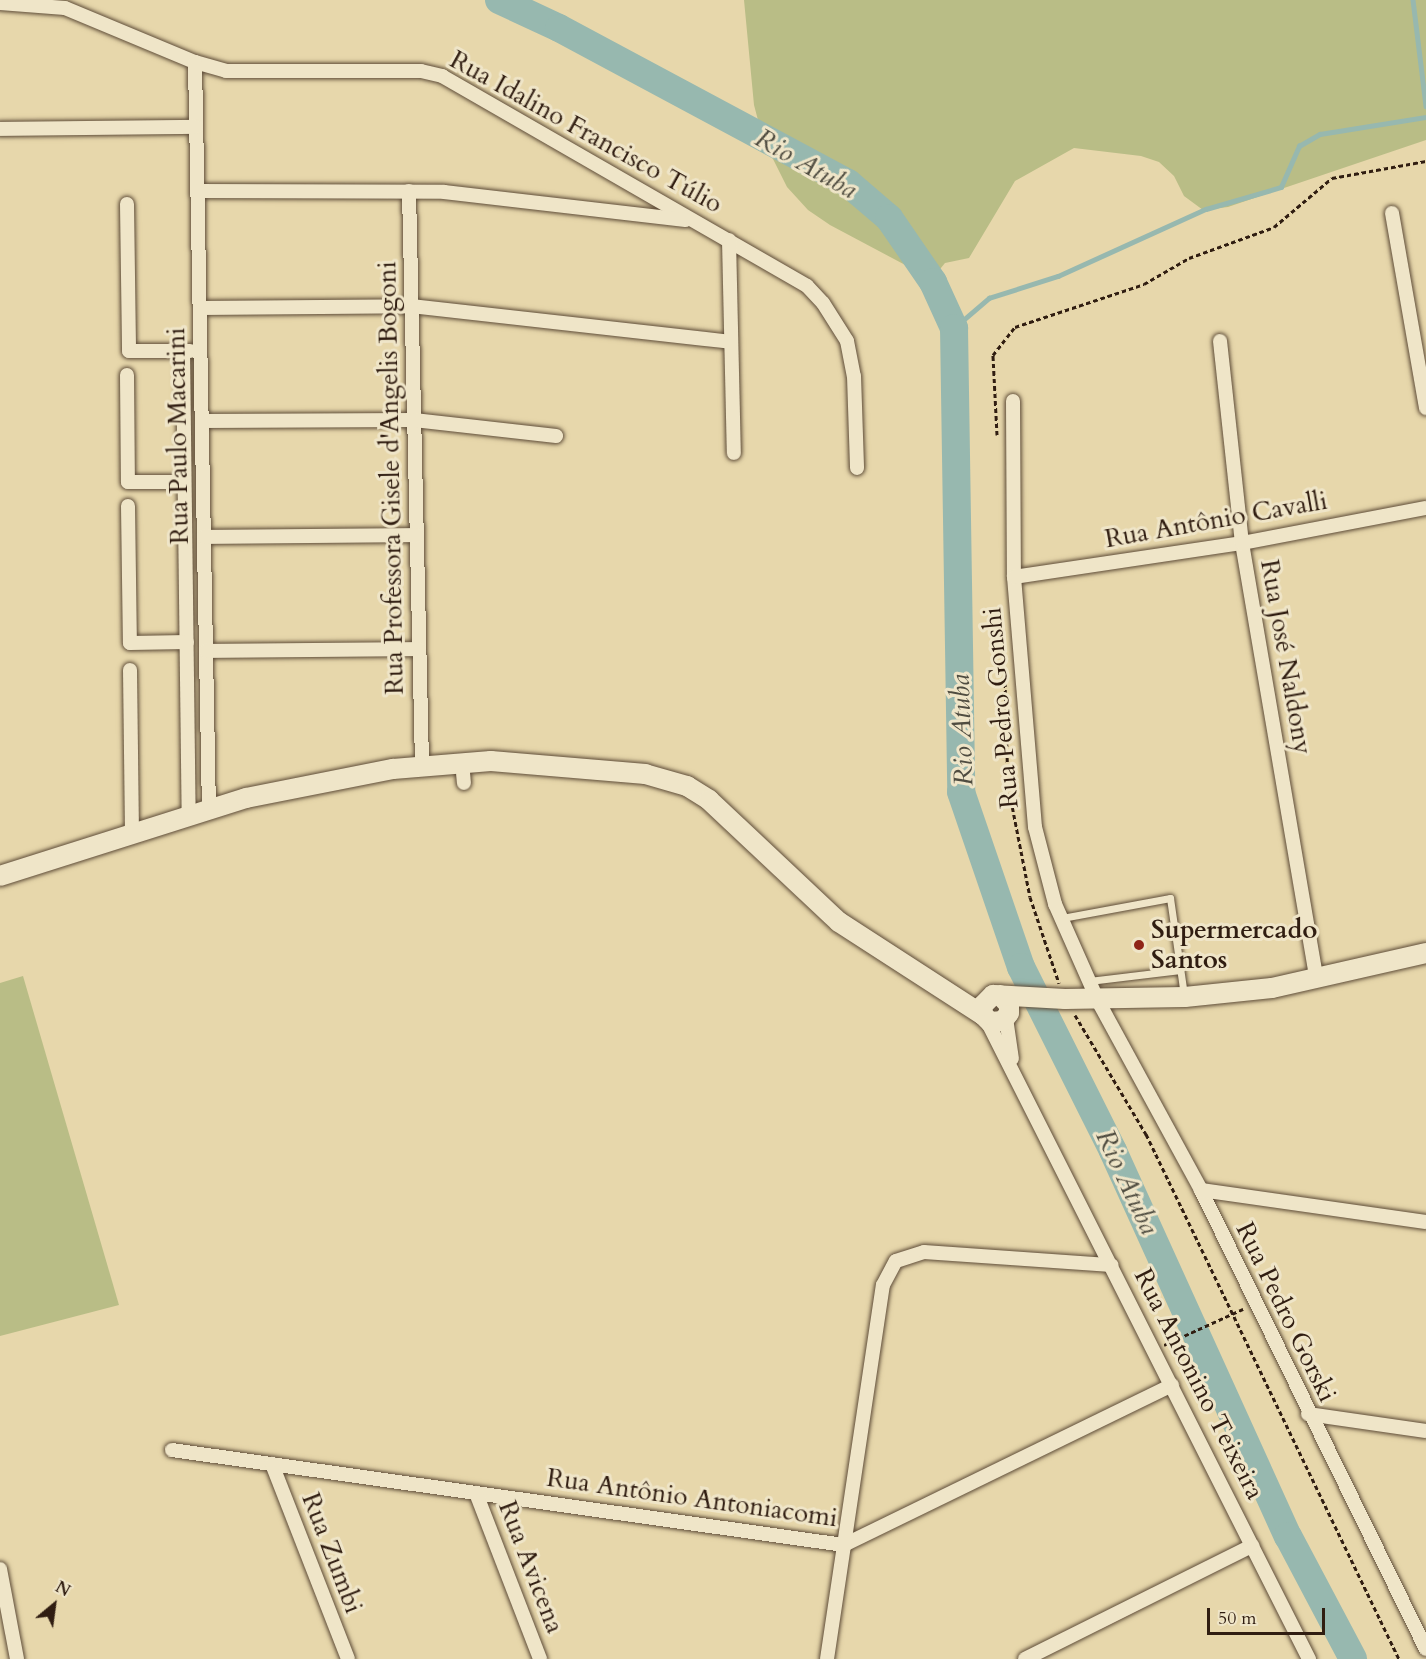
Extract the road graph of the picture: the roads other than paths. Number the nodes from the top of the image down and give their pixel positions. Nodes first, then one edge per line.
1 (0, 3) edge
2 (195, 62) junction
3 (196, 127) junction
4 (0, 129) edge
5 (197, 191) junction
6 (409, 191) junction
7 (127, 204) dead end
8 (1392, 213) dead end
9 (692, 221) junction
10 (729, 240) junction
11 (411, 306) junction
12 (200, 308) junction
13 (1220, 341) dead end
14 (731, 342) junction
15 (183, 351) junction
16 (200, 351) junction
17 (127, 375) dead end
18 (1013, 401) dead end
19 (1426, 408) edge
20 (414, 420) junction
21 (202, 421) junction
22 (556, 436) dead end
23 (734, 453) dead end
24 (857, 468) dead end
25 (184, 482) junction
26 (128, 506) dead end
27 (1426, 508) edge
28 (417, 535) junction
29 (204, 537) junction
30 (1242, 543) junction
31 (1014, 577) junction
32 (187, 642) junction
33 (419, 649) junction
34 (206, 651) junction
35 (130, 670) dead end
36 (462, 761) junction
37 (422, 765) junction
38 (465, 783) dead end
39 (209, 809) junction
40 (189, 816) junction
41 (132, 835) junction
42 (0, 876) edge
43 (1062, 918) junction
44 (1426, 953) edge
45 (1180, 970) junction
46 (1317, 980) junction
47 (934, 981) junction
48 (1093, 990) junction
49 (996, 995) junction
50 (1185, 997) junction
51 (1032, 998) junction
52 (1008, 1016) junction
53 (985, 1017) junction
54 (1013, 1067) junction
55 (1201, 1190) junction
56 (1426, 1222) edge
57 (1112, 1264) junction
58 (1172, 1385) junction
59 (1308, 1414) junction
60 (1426, 1431) edge
61 (172, 1450) dead end
62 (272, 1464) junction
63 (476, 1493) junction
64 (844, 1545) junction
65 (1252, 1546) junction
66 (0, 1569) edge
67 (6, 1622) edge
68 (1426, 1649) edge
69 (18, 1659) edge
70 (348, 1659) edge
71 (540, 1659) edge
72 (827, 1659) edge
73 (1025, 1659) edge
74 (1309, 1659) edge

1 - 2 street, Rua Idalino Francisco Túlio
2 - 3 street, Rua Paulo Macarini
2 - 9 street, Rua Idalino Francisco Túlio
3 - 4 street
3 - 5 street, Rua Paulo Macarini
5 - 6 street
5 - 12 street, Rua Paulo Macarini
6 - 9 street
6 - 11 street, Rua Professora Gisele d'Angelis Bogoni
7 - 15 street
8 - 19 street
9 - 10 street, Rua Idalino Francisco Túlio
10 - 14 street
10 - 24 street, Rua Idalino Francisco Túlio
11 - 12 street
11 - 14 street
11 - 20 street, Rua Professora Gisele d'Angelis Bogoni
12 - 16 street, Rua Paulo Macarini
13 - 30 street, Rua José Naldony
14 - 23 street
15 - 16 street
15 - 25 street
16 - 21 street, Rua Paulo Macarini
17 - 25 street
18 - 31 street, Rua Pedro Gonshi
20 - 21 street
20 - 22 street
20 - 28 street, Rua Professora Gisele d'Angelis Bogoni
21 - 29 street, Rua Paulo Macarini
25 - 32 street
26 - 32 street
27 - 30 street, Rua Antônio Cavalli
28 - 29 street
28 - 33 street, Rua Professora Gisele d'Angelis Bogoni
29 - 34 street, Rua Paulo Macarini
30 - 31 street, Rua Antônio Cavalli
30 - 46 street, Rua José Naldony
31 - 43 street, Rua Pedro Gonshi
32 - 40 street
33 - 34 street
33 - 37 street, Rua Professora Gisele d'Angelis Bogoni
34 - 39 street, Rua Paulo Macarini
35 - 41 street
36 - 37 main road
36 - 38 street
36 - 47 main road
37 - 39 main road
39 - 40 main road
40 - 41 main road
41 - 42 main road
43 - 45 lane
43 - 48 street, Rua Pedro Gonshi
44 - 46 main road
45 - 48 lane
45 - 50 lane
46 - 50 main road
47 - 49 main road
47 - 53 main road
48 - 50 main road
48 - 51 main road
48 - 55 street, Rua Pedro Gorski
49 - 51 main road
49 - 52 main road
49 - 53 main road
51 - 52 main road
52 - 53 main road
52 - 54 street, Rua Antonino Teixeira
53 - 54 street, Rua Antonino Teixeira
54 - 57 street, Rua Antonino Teixeira
55 - 56 street
55 - 59 street, Rua Pedro Gorski
57 - 58 street, Rua Antonino Teixeira
57 - 64 street
58 - 64 street, Rua Antônio Antoniacomi
58 - 65 street, Rua Antonino Teixeira
59 - 60 street
59 - 68 street, Rua Pedro Gorski
61 - 62 street, Rua Antônio Antoniacomi
62 - 63 street, Rua Antônio Antoniacomi
62 - 70 street, Rua Zumbi
63 - 64 street, Rua Antônio Antoniacomi
63 - 71 street, Rua Avicena
64 - 72 street
65 - 73 street
65 - 74 street, Rua Antonino Teixeira
66 - 67 street
67 - 69 street

